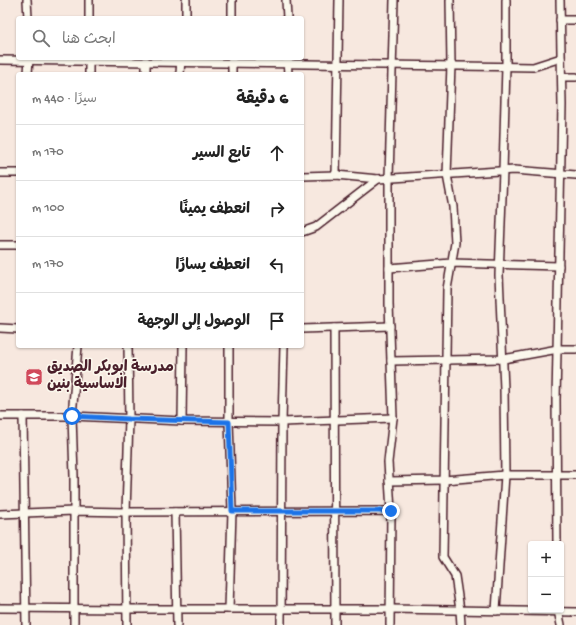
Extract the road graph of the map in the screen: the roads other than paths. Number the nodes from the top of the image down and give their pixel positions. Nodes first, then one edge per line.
1 (27, 0) edge
2 (89, 0) edge
3 (186, 0) edge
4 (232, 0) edge
5 (286, 0) edge
6 (339, 0) edge
7 (394, 0) edge
8 (450, 0) edge
9 (506, 0) edge
10 (560, 0) edge
11 (28, 16) edge
12 (89, 16) edge
13 (186, 16) edge
14 (232, 16) edge
15 (287, 16) edge
16 (560, 20) junction
17 (576, 20) edge
18 (561, 58) junction
19 (16, 59) edge
20 (0, 60) edge
21 (29, 60) edge
22 (89, 60) edge
23 (118, 60) edge
24 (180, 60) edge
25 (232, 60) edge
26 (146, 61) junction
27 (287, 61) edge
28 (338, 64) junction
29 (392, 65) junction
30 (450, 66) junction
31 (506, 66) junction
32 (28, 72) edge
33 (89, 72) edge
34 (146, 72) edge
35 (180, 72) edge
36 (232, 72) edge
37 (288, 72) edge
38 (562, 76) junction
39 (576, 77) edge
40 (503, 171) junction
41 (0, 173) edge
42 (16, 173) edge
43 (446, 174) junction
44 (561, 174) junction
45 (336, 175) junction
46 (576, 175) edge
47 (304, 176) edge
48 (389, 178) junction
49 (378, 179) junction
50 (304, 231) edge
51 (0, 245) edge
52 (16, 246) edge
53 (451, 263) junction
54 (499, 264) junction
55 (559, 266) junction
56 (389, 268) junction
57 (390, 326) junction
58 (0, 328) edge
59 (334, 328) junction
60 (16, 329) edge
61 (304, 329) edge
62 (78, 348) edge
63 (128, 348) edge
64 (183, 348) edge
65 (229, 348) edge
66 (284, 348) edge
67 (576, 349) edge
68 (558, 350) junction
69 (503, 360) junction
70 (391, 361) junction
71 (446, 361) junction
72 (0, 416) edge
73 (23, 416) junction
74 (72, 416) junction
75 (393, 418) junction
76 (129, 419) junction
77 (334, 420) junction
78 (182, 421) junction
79 (229, 422) junction
80 (282, 422) junction
81 (505, 475) junction
82 (557, 475) junction
83 (576, 475) edge
84 (444, 480) junction
85 (389, 481) junction
86 (74, 510) junction
87 (232, 511) junction
88 (282, 511) junction
89 (334, 511) junction
90 (391, 511) junction
91 (126, 512) junction
92 (175, 512) junction
93 (25, 513) junction
94 (0, 514) edge
95 (557, 541) edge
96 (0, 608) edge
97 (177, 608) junction
98 (26, 609) junction
99 (74, 609) junction
100 (127, 609) junction
101 (229, 609) junction
102 (390, 609) junction
103 (281, 610) junction
104 (335, 610) junction
105 (460, 610) junction
106 (496, 611) junction
107 (528, 611) edge
108 (564, 611) edge
109 (576, 612) edge
110 (558, 613) edge
111 (26, 625) edge
112 (74, 625) edge
113 (127, 625) edge
114 (177, 625) edge
115 (281, 625) edge
116 (335, 625) edge
117 (390, 625) edge
118 (460, 625) edge
119 (561, 625) edge

1 - 11 street
2 - 12 street
3 - 13 street
4 - 14 street
5 - 15 street
6 - 28 street
7 - 29 street
8 - 30 street
9 - 31 street
10 - 16 street
16 - 17 street
16 - 18 street
18 - 31 street
18 - 38 street
19 - 20 street
21 - 32 street
22 - 33 street
23 - 26 street
24 - 25 street
24 - 26 street
24 - 35 street
25 - 27 street
25 - 36 street
26 - 34 street
27 - 28 street
27 - 37 street
28 - 29 street
28 - 45 street
29 - 30 street
29 - 48 street
30 - 31 street
30 - 43 street
31 - 40 street
38 - 39 street
38 - 44 street
40 - 43 street
40 - 44 street
40 - 54 street
41 - 42 street
43 - 48 street
43 - 53 street
44 - 46 street
44 - 55 street
45 - 47 street
45 - 49 street
48 - 49 street
48 - 56 street
49 - 50 street
51 - 52 street
53 - 54 street
53 - 56 street
53 - 71 street
54 - 55 street
54 - 69 street
55 - 68 street
56 - 57 street
57 - 59 street
57 - 70 street
58 - 60 street
59 - 61 street
59 - 77 street
62 - 74 street
63 - 76 street
64 - 78 street
65 - 79 street
66 - 80 street
67 - 68 street
68 - 69 street
68 - 82 street
69 - 71 street
69 - 81 street
70 - 71 street
70 - 75 street
71 - 84 street
72 - 73 street
73 - 74 street
73 - 93 street
74 - 76 street
74 - 86 street
75 - 77 street
75 - 85 street
76 - 78 street
76 - 91 street
77 - 80 street
77 - 89 street
78 - 79 street
79 - 80 street
79 - 87 street
80 - 88 street
81 - 82 street
81 - 84 street
81 - 106 street
82 - 83 street
82 - 95 street
84 - 85 street
84 - 105 street
85 - 90 street
86 - 91 street
86 - 93 street
86 - 99 street
87 - 88 street
87 - 92 street
87 - 101 street
88 - 89 street
88 - 103 street
89 - 90 street
89 - 104 street
90 - 102 street
91 - 92 street
91 - 100 street
92 - 97 street
93 - 94 street
93 - 98 street
96 - 98 street
97 - 100 street
97 - 101 street
97 - 114 street
98 - 99 street
98 - 111 street
99 - 100 street
99 - 112 street
100 - 113 street
101 - 103 street
102 - 104 street
102 - 105 street
102 - 117 street
103 - 104 street
103 - 115 street
104 - 116 street
105 - 106 street
105 - 118 street
106 - 107 street
108 - 109 street
110 - 119 street

